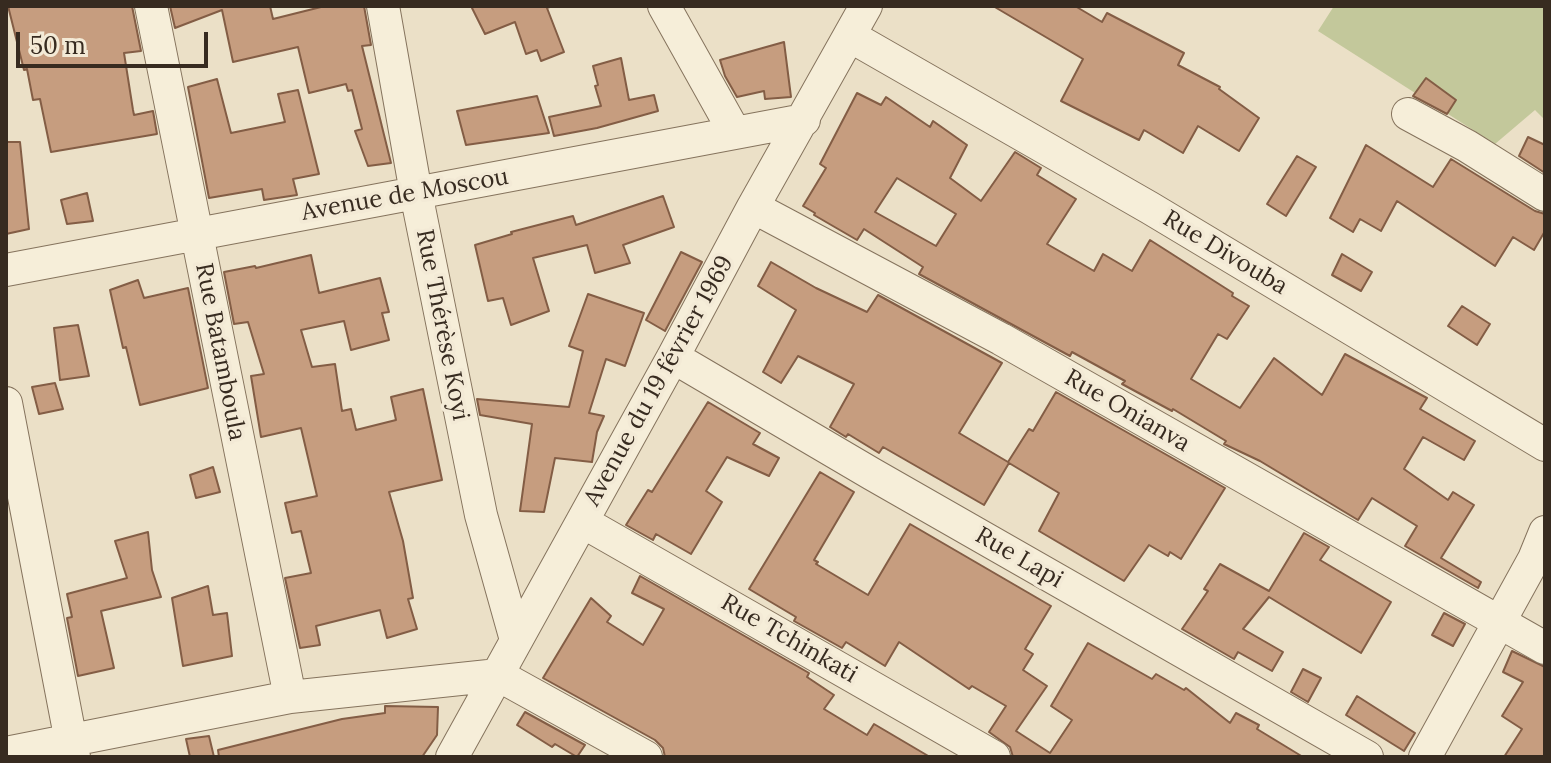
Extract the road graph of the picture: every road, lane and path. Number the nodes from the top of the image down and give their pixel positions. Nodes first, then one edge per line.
1 (151, 6) edge
2 (383, 6) edge
3 (664, 6) edge
4 (866, 6) edge
5 (850, 36) junction
6 (1408, 114) dead end
7 (804, 120) junction
8 (735, 133) junction
9 (416, 193) junction
10 (1545, 195) edge
11 (753, 207) junction
12 (196, 233) junction
13 (6, 270) edge
14 (673, 357) junction
15 (6, 403) edge
16 (1545, 445) edge
17 (583, 522) junction
18 (1545, 532) edge
19 (1497, 622) junction
20 (516, 640) junction
21 (1545, 648) edge
22 (498, 675) junction
23 (290, 697) junction
24 (73, 749) edge
25 (6, 753) edge
26 (452, 757) edge
27 (646, 757) edge
28 (994, 757) edge
29 (1367, 757) edge
30 (1425, 757) edge

1 - 12 street, Rue Batamboula
2 - 9 street, Rue Thérèse Koyi
3 - 8 street
4 - 5 street, Avenue du 19 février 1969
5 - 7 street, Avenue du 19 février 1969
5 - 16 street, Rue Divouba
6 - 10 street
7 - 8 street, Avenue de Moscou
7 - 11 street, Avenue du 19 février 1969
8 - 9 street, Avenue de Moscou
9 - 12 street, Avenue de Moscou
9 - 20 street, Rue Thérèse Koyi
11 - 14 street, Avenue du 19 février 1969
11 - 19 street, Rue Onianva
12 - 13 street, Avenue de Moscou
12 - 23 street, Rue Batamboula
14 - 17 street, Avenue du 19 février 1969
14 - 29 street, Rue Lapi
15 - 24 street
17 - 20 street, Avenue du 19 février 1969
17 - 28 street, Rue Tchinkati
18 - 19 street
19 - 21 street, Rue Onianva
19 - 30 street
20 - 22 street, Avenue du 19 février 1969
22 - 23 street
22 - 26 street, Avenue du 19 février 1969
22 - 27 street
23 - 24 street
24 - 25 street

